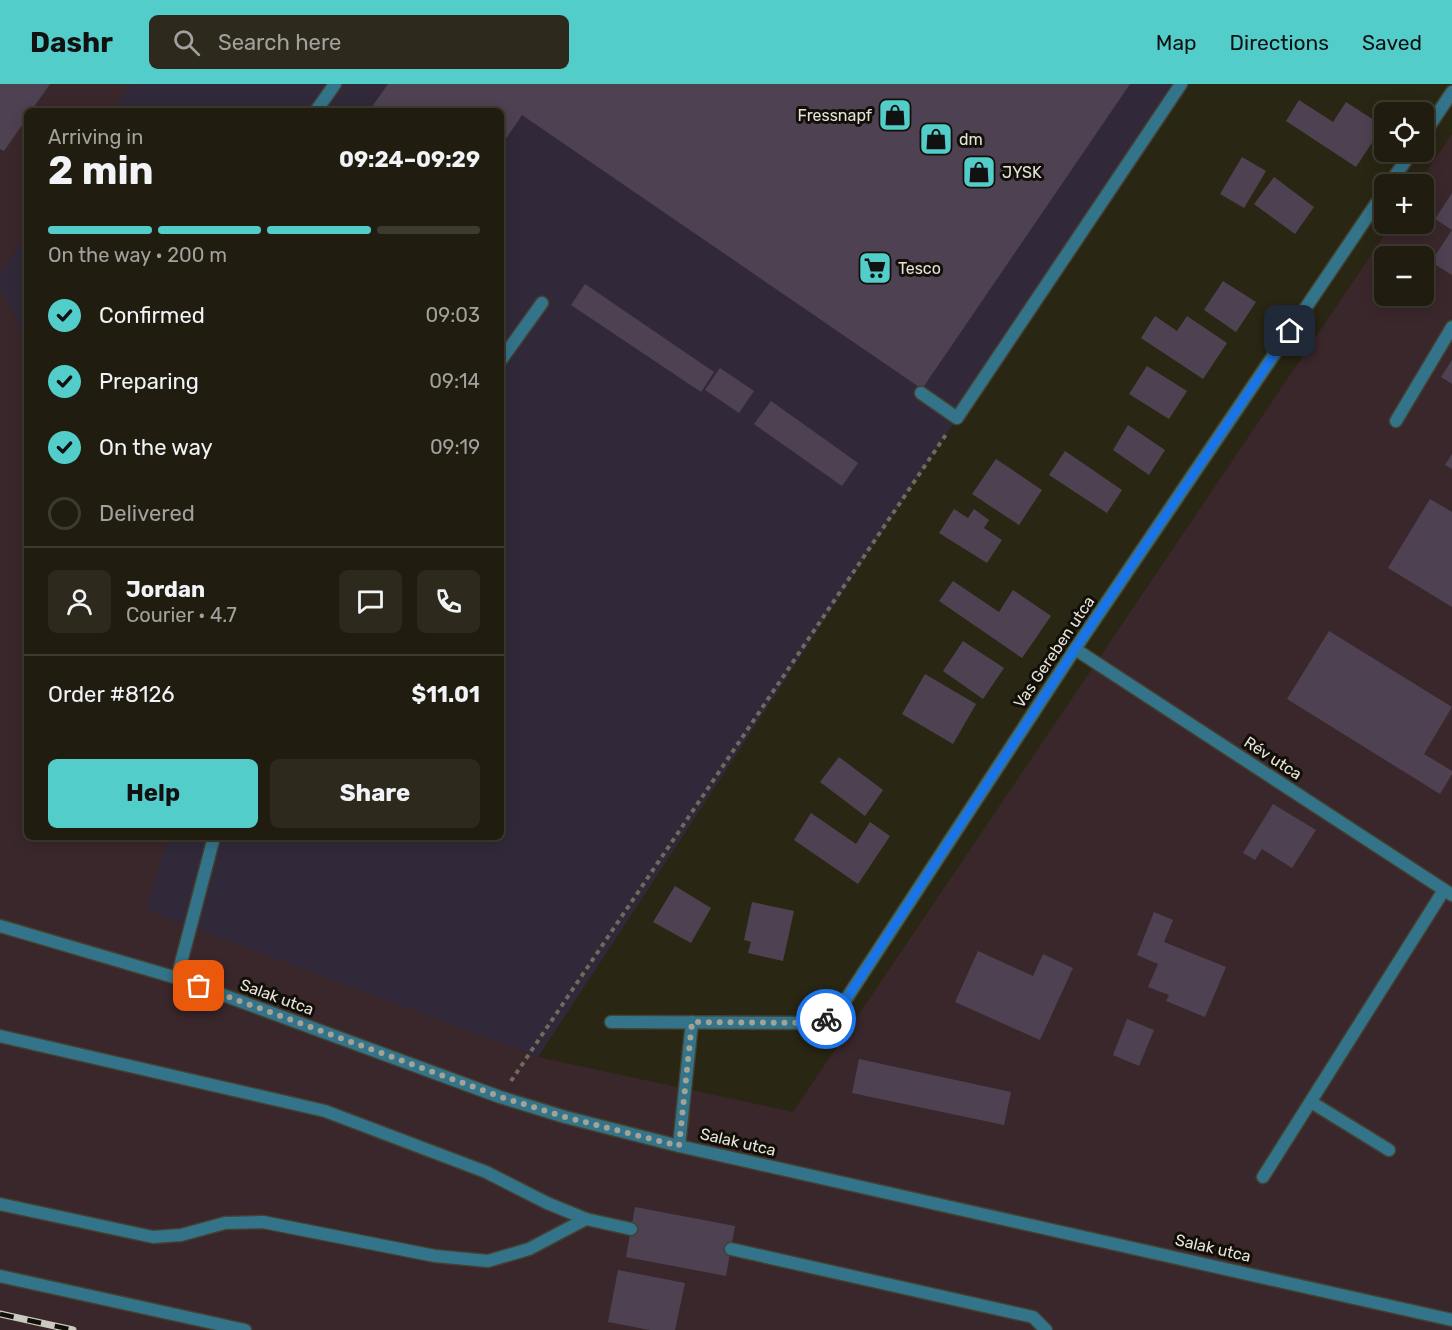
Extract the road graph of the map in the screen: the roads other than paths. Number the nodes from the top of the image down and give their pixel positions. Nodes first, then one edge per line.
1 (335, 84) edge
2 (1181, 84) edge
3 (1452, 92) edge
4 (318, 108) edge
5 (1434, 119) edge
6 (1374, 207) edge
7 (542, 303) dead end
8 (1452, 327) edge
9 (504, 356) edge
10 (921, 393) dead end
11 (1395, 421) dead end
12 (1075, 649) junction
13 (213, 840) edge
14 (1448, 892) edge
15 (0, 926) edge
16 (177, 978) junction
17 (611, 1022) dead end
18 (692, 1022) junction
19 (0, 1036) edge
20 (1311, 1102) junction
21 (679, 1146) junction
22 (1389, 1150) dead end
23 (1263, 1177) dead end
24 (0, 1204) edge
25 (586, 1219) junction
26 (631, 1229) dead end
27 (731, 1249) dead end
28 (0, 1276) edge
29 (1452, 1320) edge
30 (245, 1330) edge
31 (1046, 1330) edge

1 - 4 street
2 - 10 street
3 - 5 street
6 - 12 street, Vas Gereben utca
7 - 9 street
8 - 11 street
12 - 14 street, Rév utca
12 - 18 street, Vas Gereben utca
13 - 16 street
14 - 20 street
15 - 16 street, Salak utca
16 - 21 street, Salak utca
17 - 18 street, Vas Gereben utca
18 - 21 street
19 - 25 street
20 - 22 street
20 - 23 street
21 - 29 street, Salak utca
24 - 25 street
25 - 26 street
27 - 31 street
28 - 30 street

